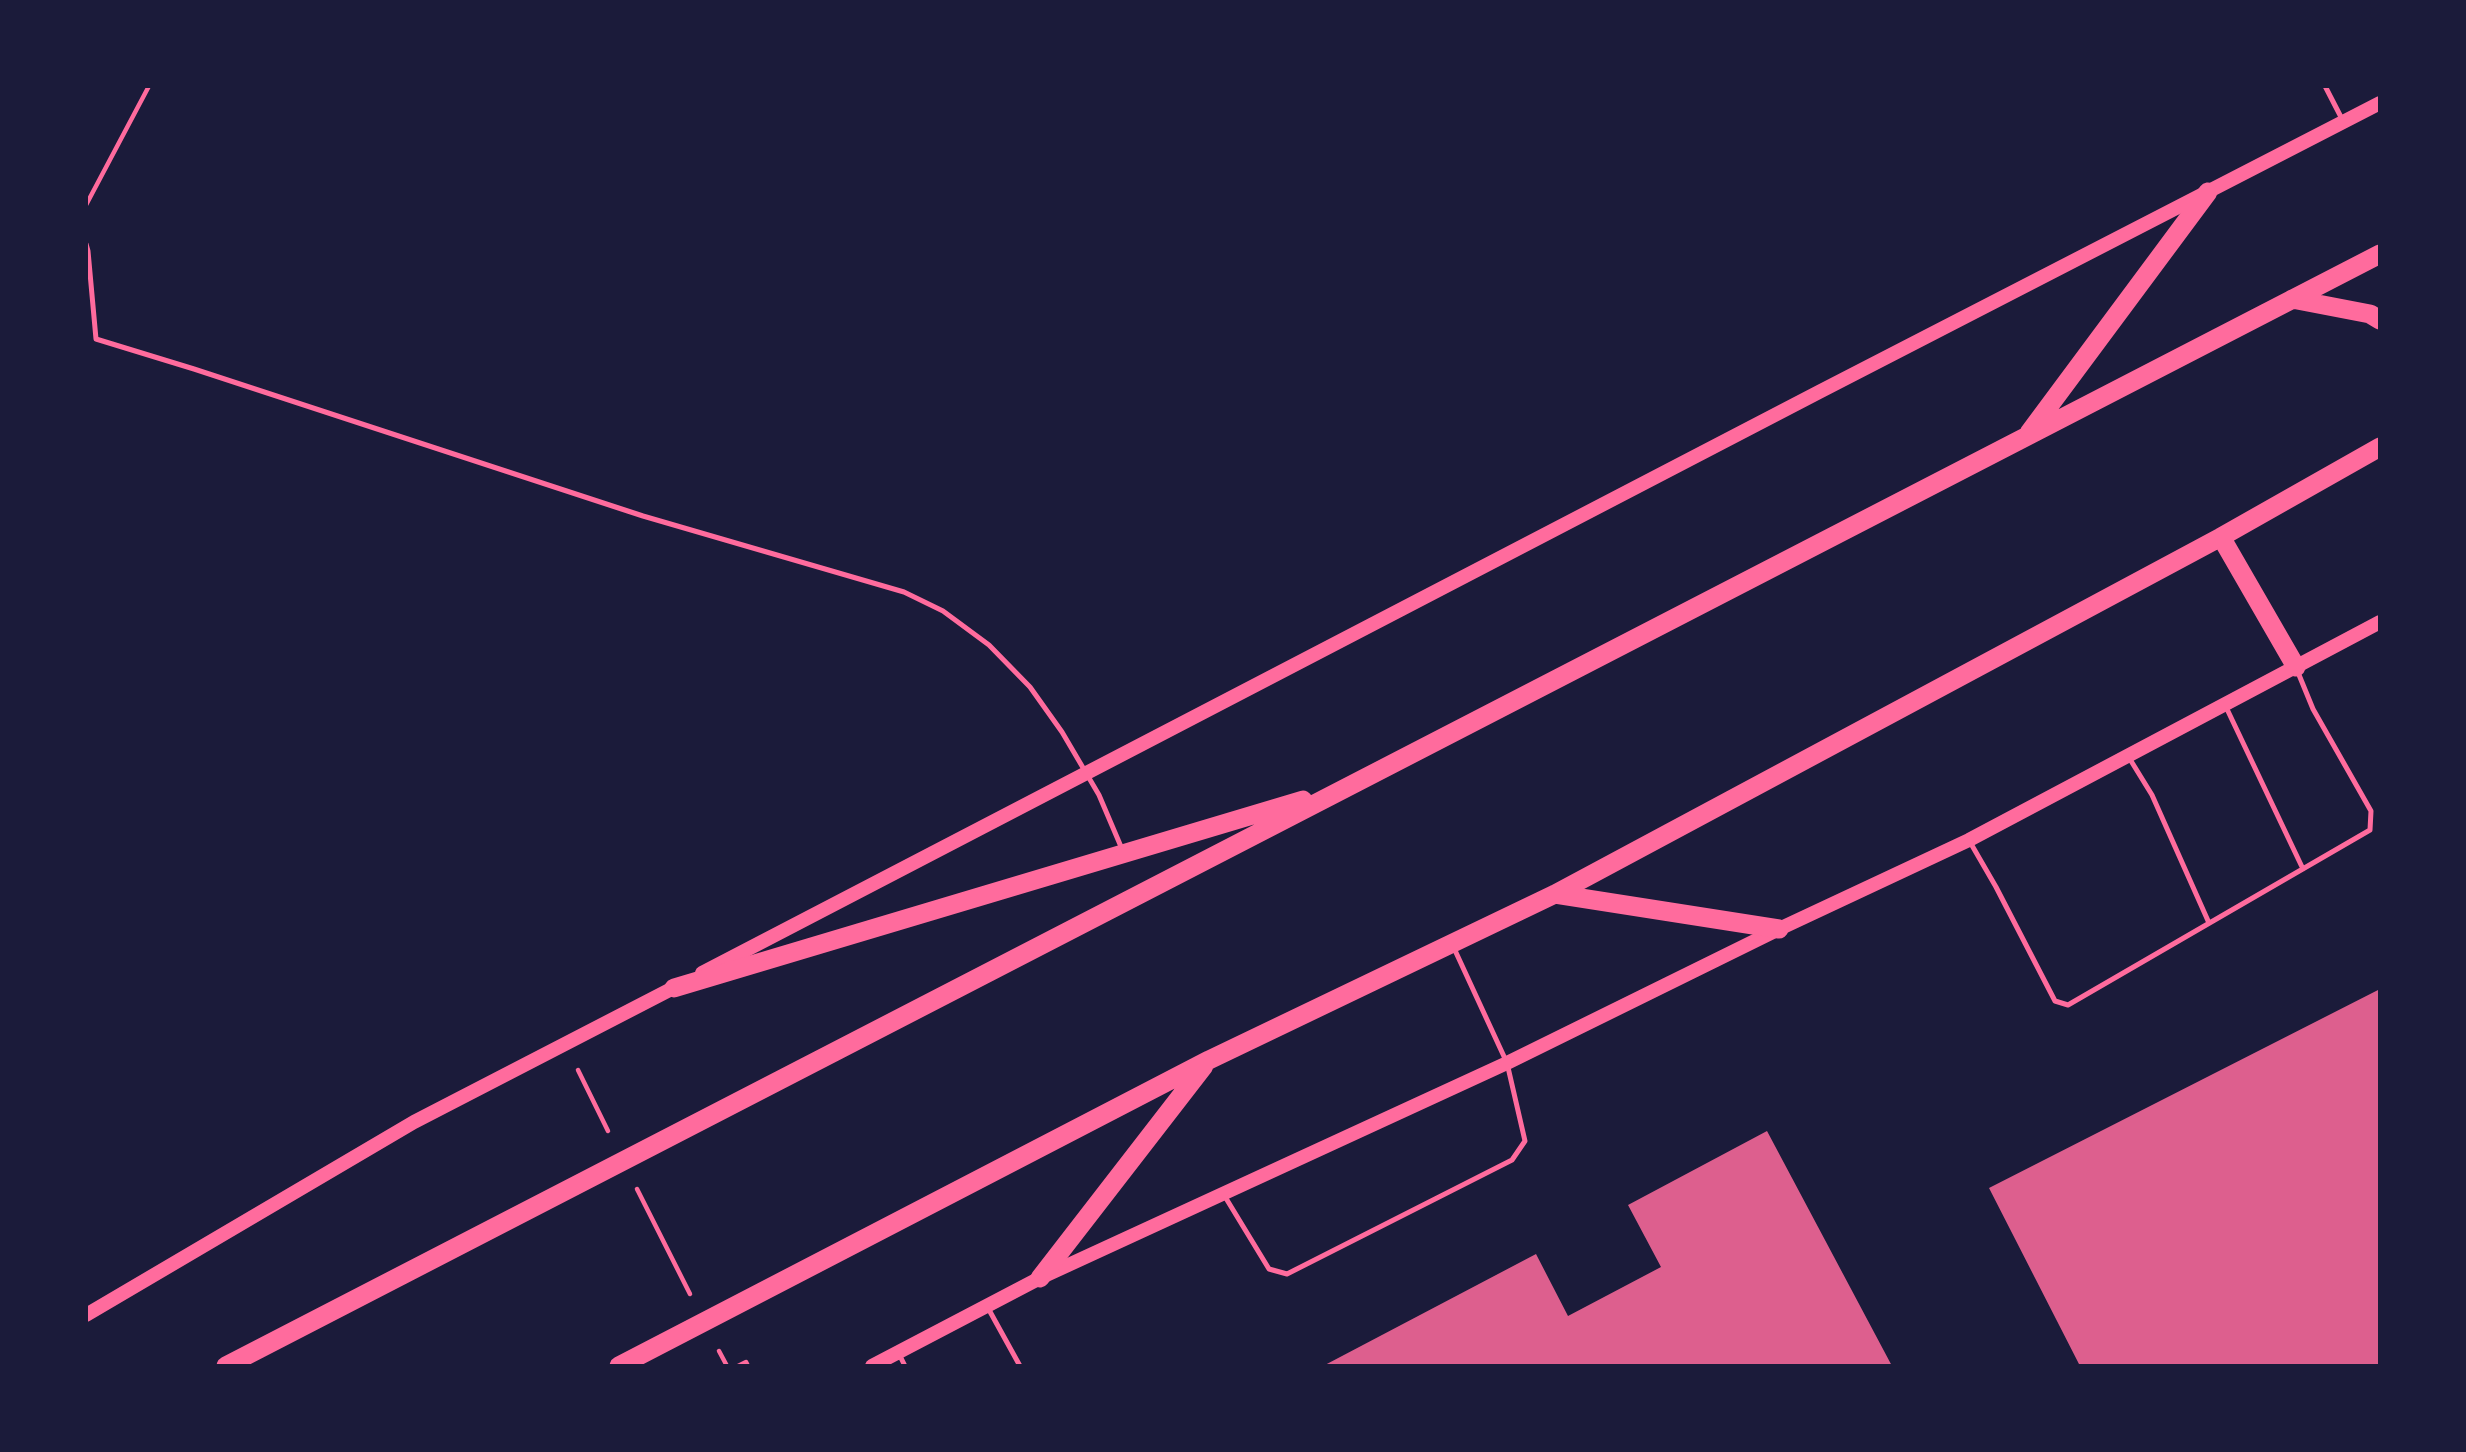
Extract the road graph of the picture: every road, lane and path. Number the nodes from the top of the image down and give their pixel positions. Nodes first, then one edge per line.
1 (149, 86) edge
2 (2325, 86) edge
3 (2380, 103) edge
4 (2343, 122) junction
5 (2208, 192) junction
6 (86, 205) edge
7 (86, 244) edge
8 (2380, 254) edge
9 (2292, 299) junction
10 (2380, 320) edge
11 (86, 339) edge
12 (96, 339) junction
13 (2027, 436) junction
14 (2380, 447) edge
15 (2221, 537) junction
16 (2380, 622) edge
17 (2296, 667) junction
18 (2225, 705) junction
19 (2127, 756) junction
20 (1086, 773) junction
21 (1348, 787) junction
22 (1969, 840) junction
23 (1124, 853) junction
24 (2303, 869) junction
25 (1555, 894) junction
26 (2209, 923) junction
27 (1779, 929) junction
28 (1451, 943) junction
29 (674, 988) junction
30 (1209, 1060) junction
31 (574, 1063) dead end
32 (1507, 1063) junction
33 (611, 1136) dead end
34 (635, 1184) dead end
35 (1224, 1195) junction
36 (1040, 1278) junction
37 (987, 1305) junction
38 (696, 1306) dead end
39 (86, 1315) edge
40 (715, 1342) dead end
41 (898, 1352) junction
42 (226, 1366) edge
43 (619, 1366) edge
44 (727, 1366) edge
45 (738, 1366) edge
46 (748, 1366) edge
47 (872, 1366) edge
48 (905, 1366) edge
49 (1020, 1366) edge

1 - 6 path
2 - 4 lane
3 - 4 main road
4 - 5 main road
5 - 13 highway
5 - 20 main road
7 - 12 lane
8 - 9 highway
9 - 10 highway
9 - 13 highway
11 - 12 lane
12 - 20 lane
13 - 21 highway
14 - 15 highway
15 - 17 highway
15 - 25 highway
16 - 17 main road
17 - 18 main road
17 - 24 lane
18 - 19 main road
18 - 24 lane
19 - 22 main road
19 - 26 lane
20 - 23 lane
20 - 29 main road
21 - 23 highway
21 - 42 highway
22 - 26 lane
22 - 27 main road
23 - 29 highway
24 - 26 lane
25 - 27 highway
25 - 28 highway
27 - 32 main road
28 - 30 highway
28 - 32 lane
29 - 39 main road
30 - 36 highway
30 - 43 highway
31 - 33 path
32 - 35 main road
32 - 35 lane
34 - 38 path
35 - 36 main road
36 - 37 main road
37 - 41 main road
37 - 49 lane
40 - 44 path
41 - 47 main road
41 - 48 lane
45 - 46 path

